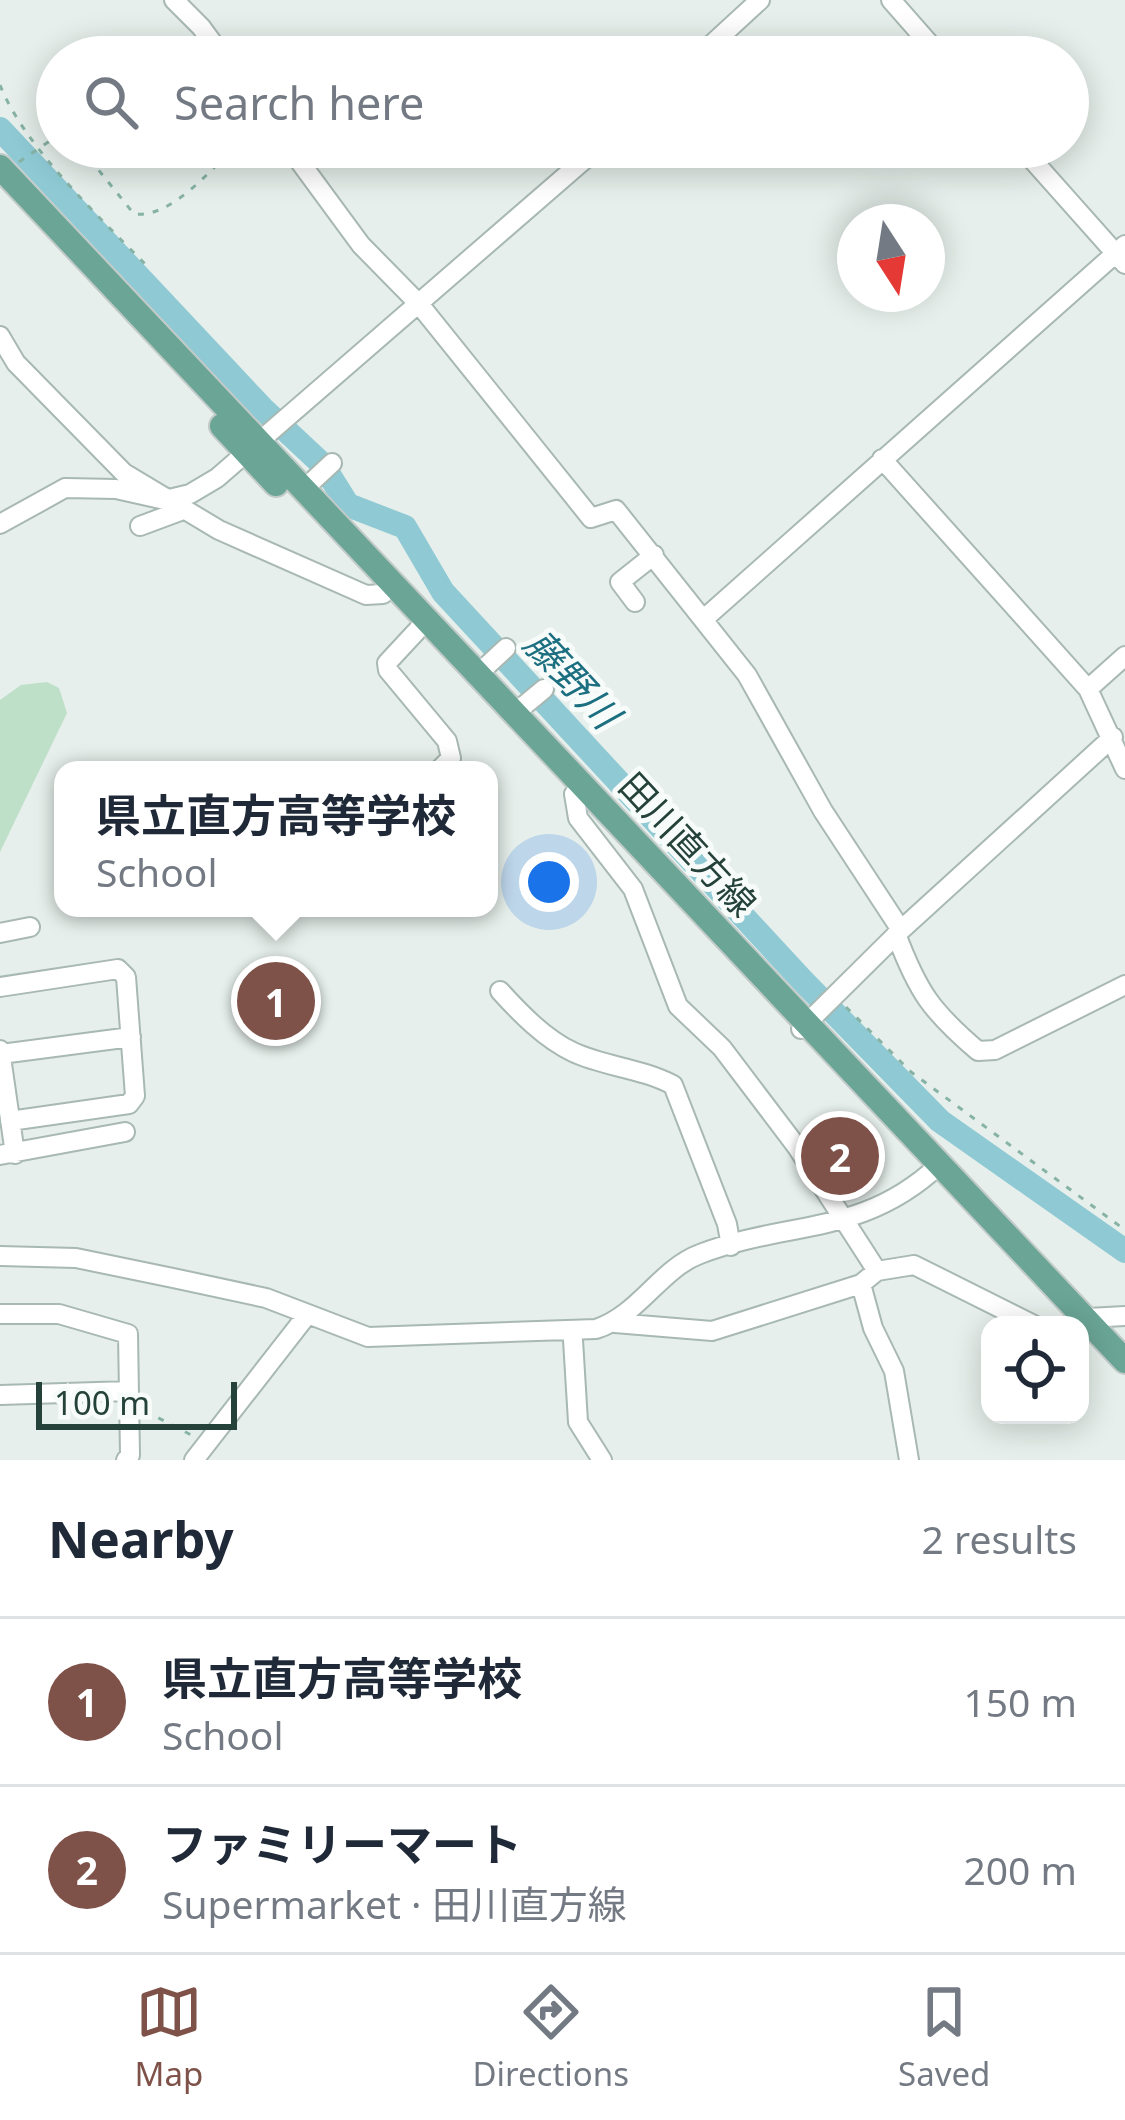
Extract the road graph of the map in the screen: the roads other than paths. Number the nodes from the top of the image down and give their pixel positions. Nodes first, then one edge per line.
1 (174, 0) edge
2 (760, 0) edge
3 (891, 0) edge
4 (208, 36) edge
5 (721, 36) edge
6 (923, 36) edge
7 (304, 168) edge
8 (575, 168) edge
9 (1041, 168) edge
10 (4, 175) edge
11 (1122, 254) edge
12 (418, 304) junction
13 (0, 336) edge
14 (8, 364) edge
15 (257, 445) junction
16 (882, 459) junction
17 (332, 463) dead end
18 (304, 488) junction
19 (165, 500) junction
20 (183, 510) junction
21 (0, 524) edge
22 (140, 526) dead end
23 (654, 555) junction
24 (383, 594) junction
25 (635, 602) dead end
26 (705, 618) junction
27 (422, 626) junction
28 (506, 648) dead end
29 (1125, 656) edge
30 (478, 673) junction
31 (544, 689) dead end
32 (1088, 689) junction
33 (516, 713) junction
34 (1113, 737) junction
35 (448, 761) edge
36 (1125, 769) edge
37 (578, 789) junction
38 (30, 927) dead end
39 (0, 932) edge
40 (899, 932) junction
41 (1125, 985) edge
42 (0, 987) edge
43 (500, 991) dead end
44 (804, 1026) junction
45 (130, 1036) junction
46 (0, 1052) edge
47 (10, 1121) junction
48 (125, 1132) dead end
49 (8, 1155) edge
50 (935, 1168) junction
51 (845, 1219) junction
52 (731, 1246) junction
53 (0, 1256) edge
54 (869, 1278) junction
55 (0, 1314) edge
56 (307, 1316) junction
57 (1017, 1316) edge
58 (1076, 1316) edge
59 (1125, 1316) edge
60 (1089, 1321) edge
61 (615, 1323) junction
62 (1089, 1328) edge
63 (1089, 1331) edge
64 (573, 1340) dead end
65 (1125, 1361) edge
66 (1125, 1378) edge
67 (0, 1395) edge
68 (129, 1398) junction
69 (126, 1460) edge
70 (194, 1460) edge
71 (602, 1460) edge
72 (909, 1460) edge

1 - 4 street
2 - 5 street
3 - 6 street
7 - 12 street
8 - 12 street
9 - 11 street
10 - 15 main road, 田川直方線
11 - 16 street
12 - 15 street
12 - 23 street
13 - 14 street
14 - 19 street
15 - 18 main road, 田川直方線
15 - 19 street
15 - 24 main road, 田川直方線
16 - 26 street
16 - 32 street
17 - 18 street
18 - 27 main road, 田川直方線
19 - 20 street
19 - 21 street
20 - 22 street
20 - 24 street
23 - 25 street
23 - 26 street
24 - 27 main road, 田川直方線
26 - 40 street
27 - 30 main road, 田川直方線
27 - 35 street
27 - 37 main road, 田川直方線
28 - 30 street
29 - 32 street
30 - 33 main road, 田川直方線
31 - 33 street
32 - 34 street
33 - 37 main road, 田川直方線
34 - 36 street
34 - 40 street
37 - 44 main road, 田川直方線
37 - 51 street
38 - 39 street
40 - 41 street
40 - 44 street
42 - 45 street
43 - 52 street
44 - 50 main road, 田川直方線
45 - 46 street
45 - 47 street
46 - 47 street
47 - 49 street
48 - 49 street
50 - 51 street
50 - 58 main road, 田川直方線
51 - 52 street
51 - 54 street
52 - 61 street
53 - 56 street
54 - 57 street
54 - 61 street
54 - 72 street
55 - 68 street
56 - 61 street
56 - 70 street
59 - 60 street
62 - 65 main road, 田川直方線
63 - 66 main road, 田川直方線
64 - 71 street
67 - 68 street
68 - 69 street

